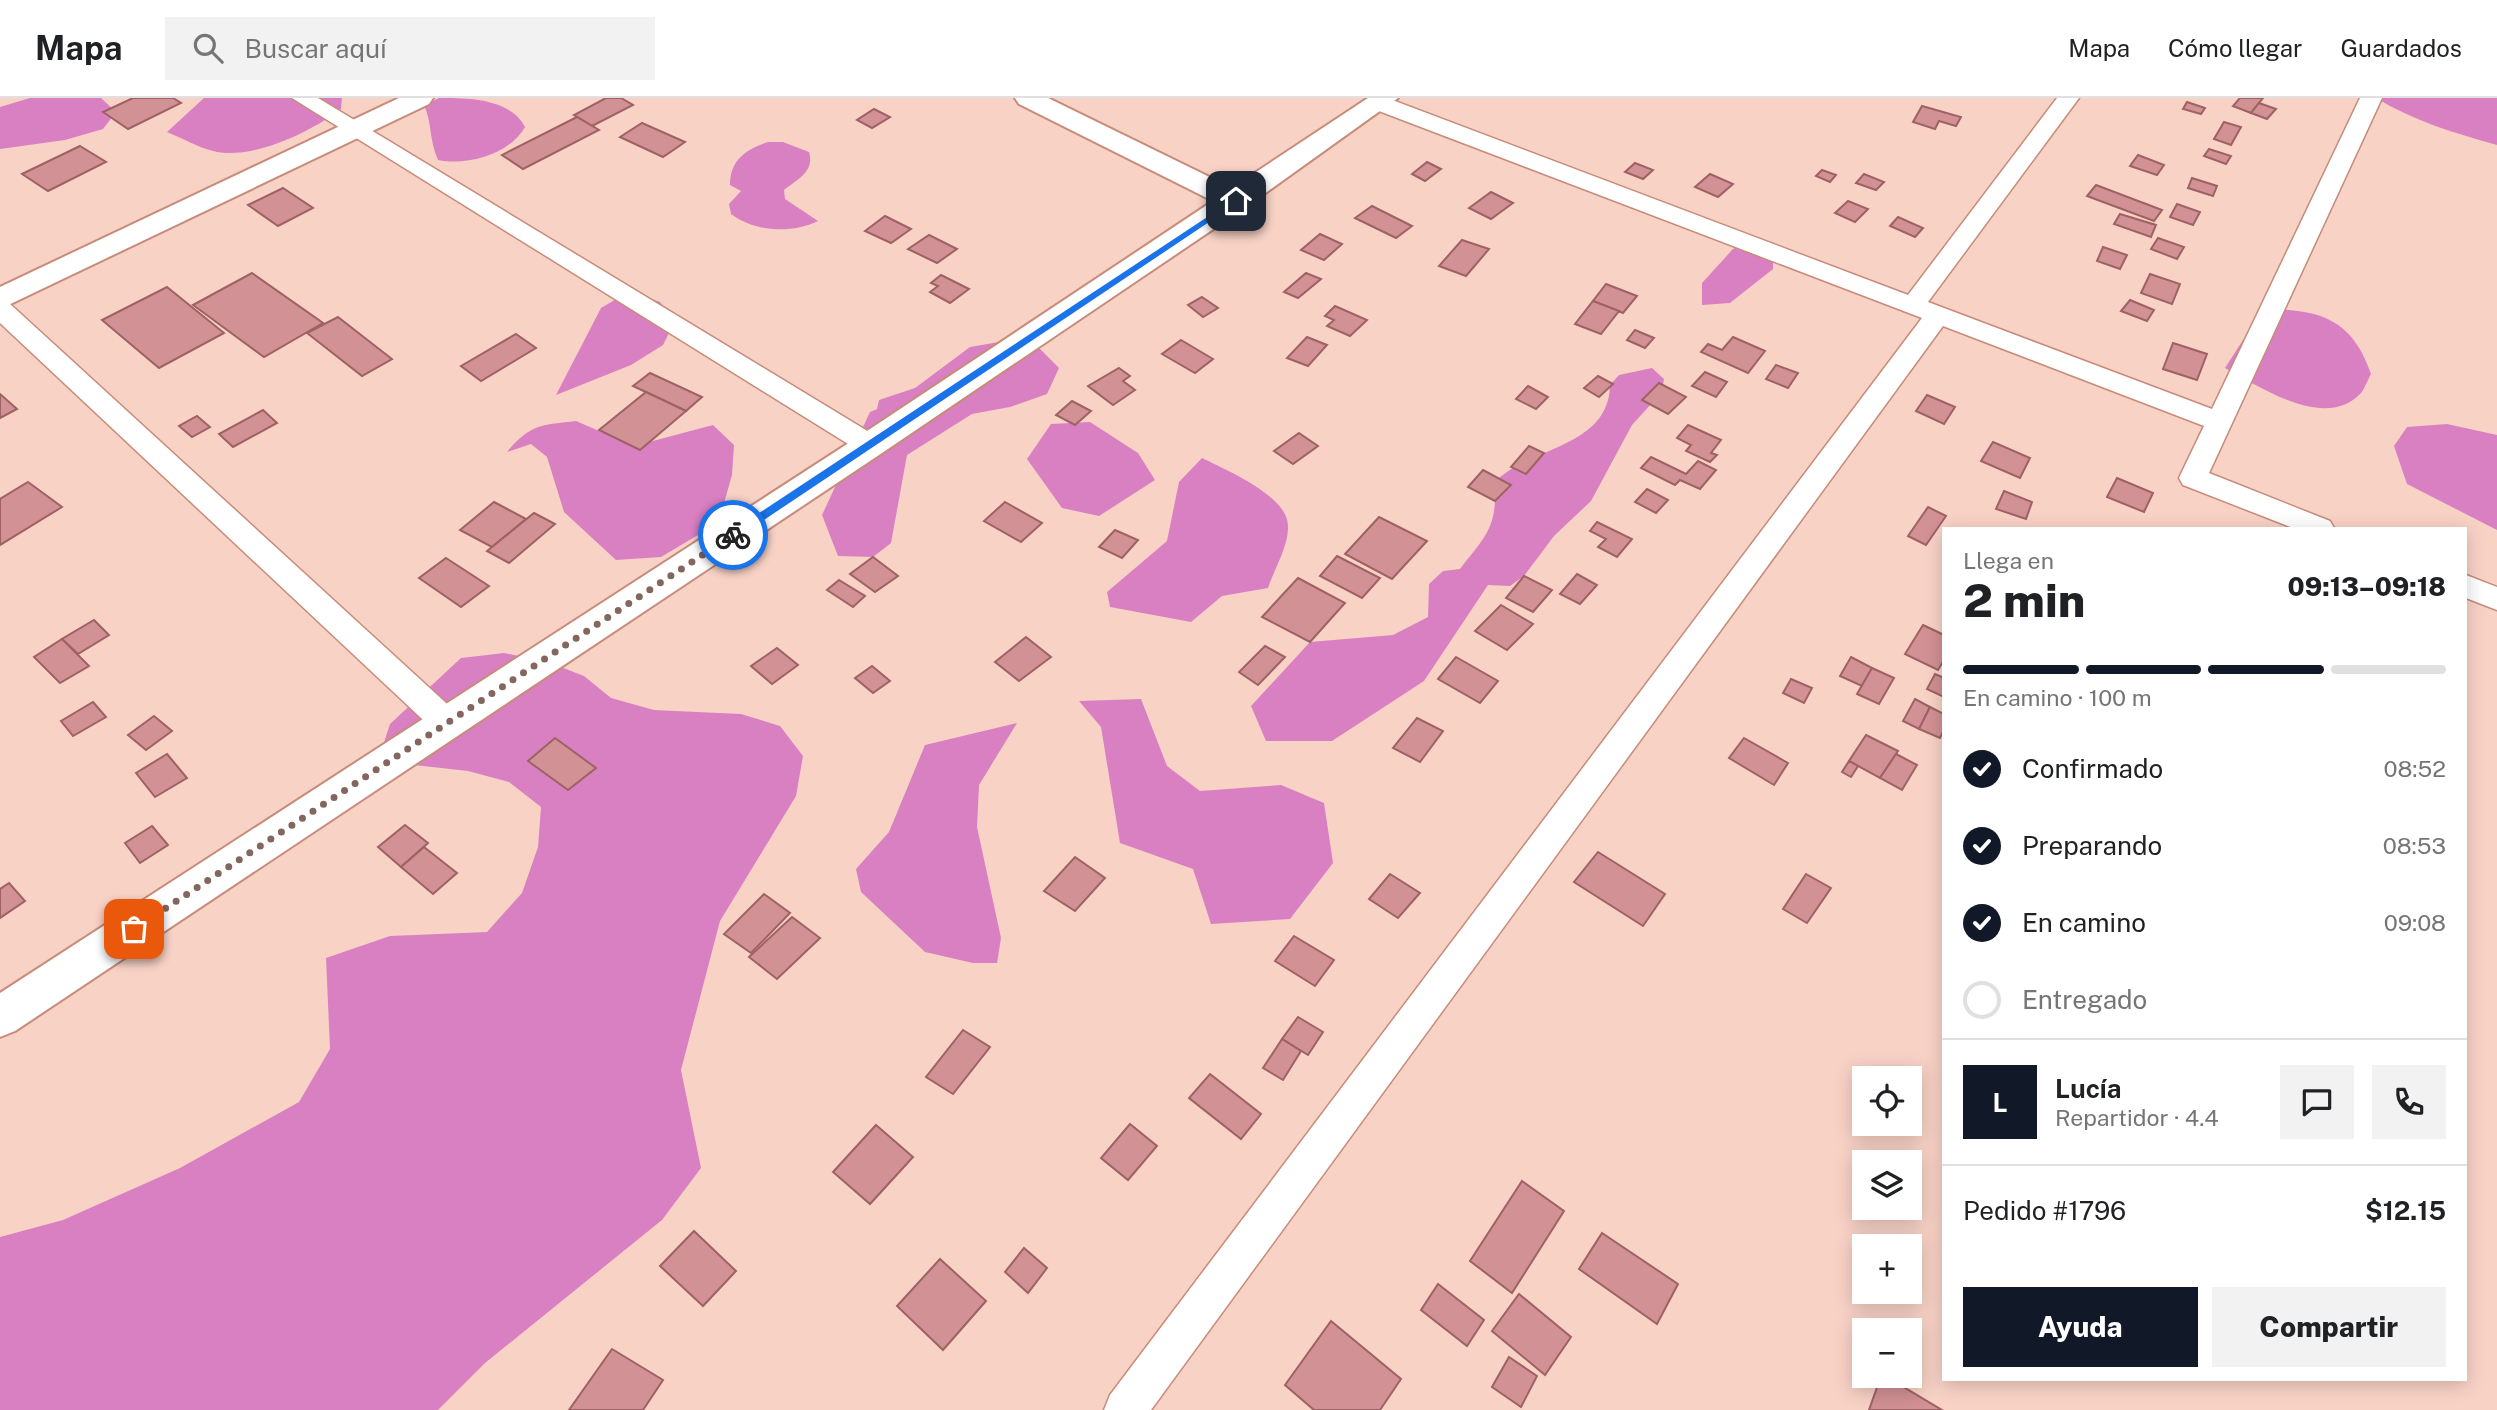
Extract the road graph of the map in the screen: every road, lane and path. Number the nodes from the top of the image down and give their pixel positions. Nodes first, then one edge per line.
1 (303, 98) edge
2 (420, 98) edge
3 (1028, 98) edge
4 (2068, 98) edge
5 (2371, 98) edge
6 (1382, 100) edge
7 (355, 130) junction
8 (1236, 201) junction
9 (0, 299) edge
10 (0, 309) edge
11 (1926, 310) junction
12 (2219, 422) junction
13 (870, 445) junction
14 (2317, 527) edge
15 (2467, 586) edge
16 (2497, 599) edge
17 (447, 723) junction
18 (0, 1017) edge
19 (1125, 1410) edge

1 - 7 lane
2 - 7 street
3 - 8 street
4 - 11 lane
5 - 12 lane
6 - 8 street
6 - 11 lane
7 - 9 street
7 - 13 lane
8 - 13 street
10 - 17 lane
11 - 12 lane
11 - 19 lane
12 - 14 lane
13 - 17 street
15 - 16 lane
17 - 18 street

